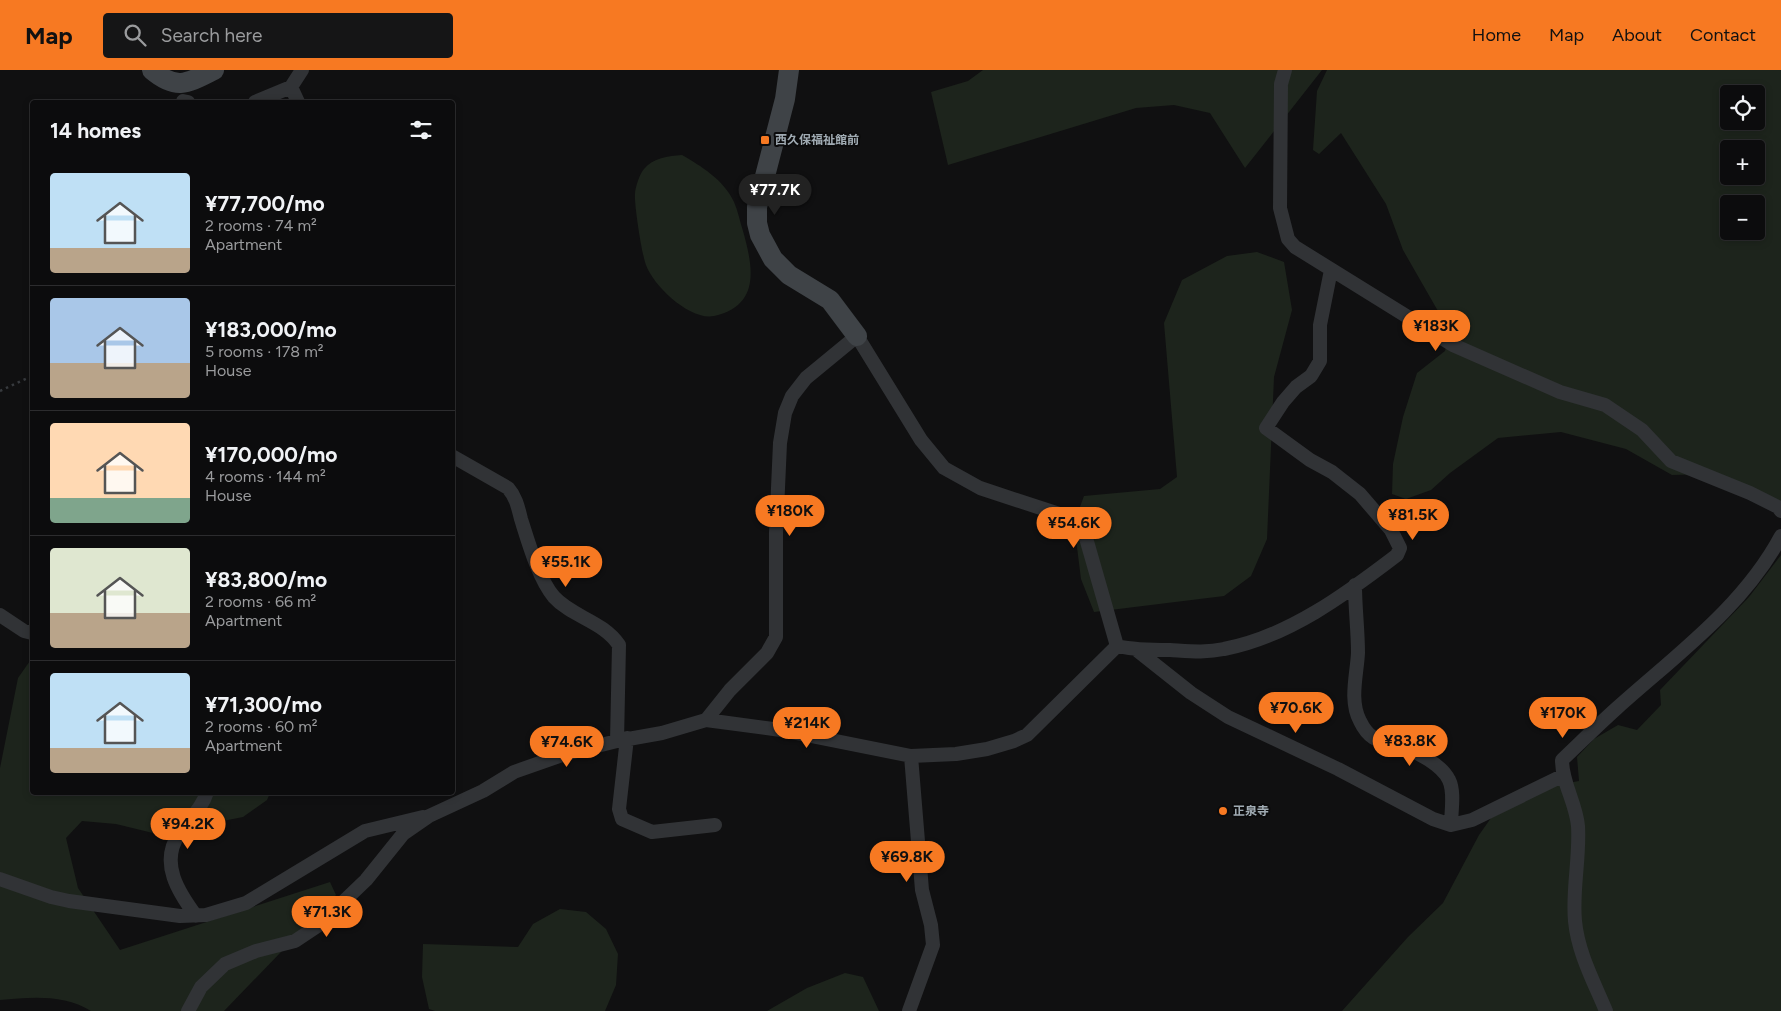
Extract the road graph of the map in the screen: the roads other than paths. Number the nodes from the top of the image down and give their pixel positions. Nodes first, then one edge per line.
1 (152, 70) edge
2 (214, 70) edge
3 (302, 70) edge
4 (788, 70) edge
5 (1285, 70) edge
6 (291, 87) junction
7 (260, 100) edge
8 (297, 100) edge
9 (1331, 270) junction
10 (857, 336) junction
11 (455, 458) edge
12 (1781, 511) edge
13 (1781, 536) edge
14 (1355, 585) junction
15 (0, 615) edge
16 (30, 632) edge
17 (1117, 646) junction
18 (1138, 651) junction
19 (706, 720) junction
20 (622, 739) junction
21 (911, 756) junction
22 (1562, 776) junction
23 (205, 795) edge
24 (429, 816) junction
25 (715, 825) dead end
26 (1451, 825) junction
27 (0, 879) edge
28 (196, 916) junction
29 (188, 1011) edge
30 (909, 1011) edge
31 (1606, 1011) edge

1 - 2 street
3 - 6 street
4 - 10 street
5 - 9 street
6 - 7 street
6 - 8 street
9 - 12 street
9 - 14 street
10 - 17 street
10 - 19 street
11 - 20 street
13 - 22 street
14 - 18 street
14 - 26 street
15 - 16 street
17 - 18 street
17 - 21 street
18 - 26 street
19 - 20 street
19 - 21 street
20 - 24 street
20 - 25 street
21 - 30 street
22 - 26 street
22 - 31 street
23 - 28 street
24 - 28 street
24 - 29 street
27 - 28 street

